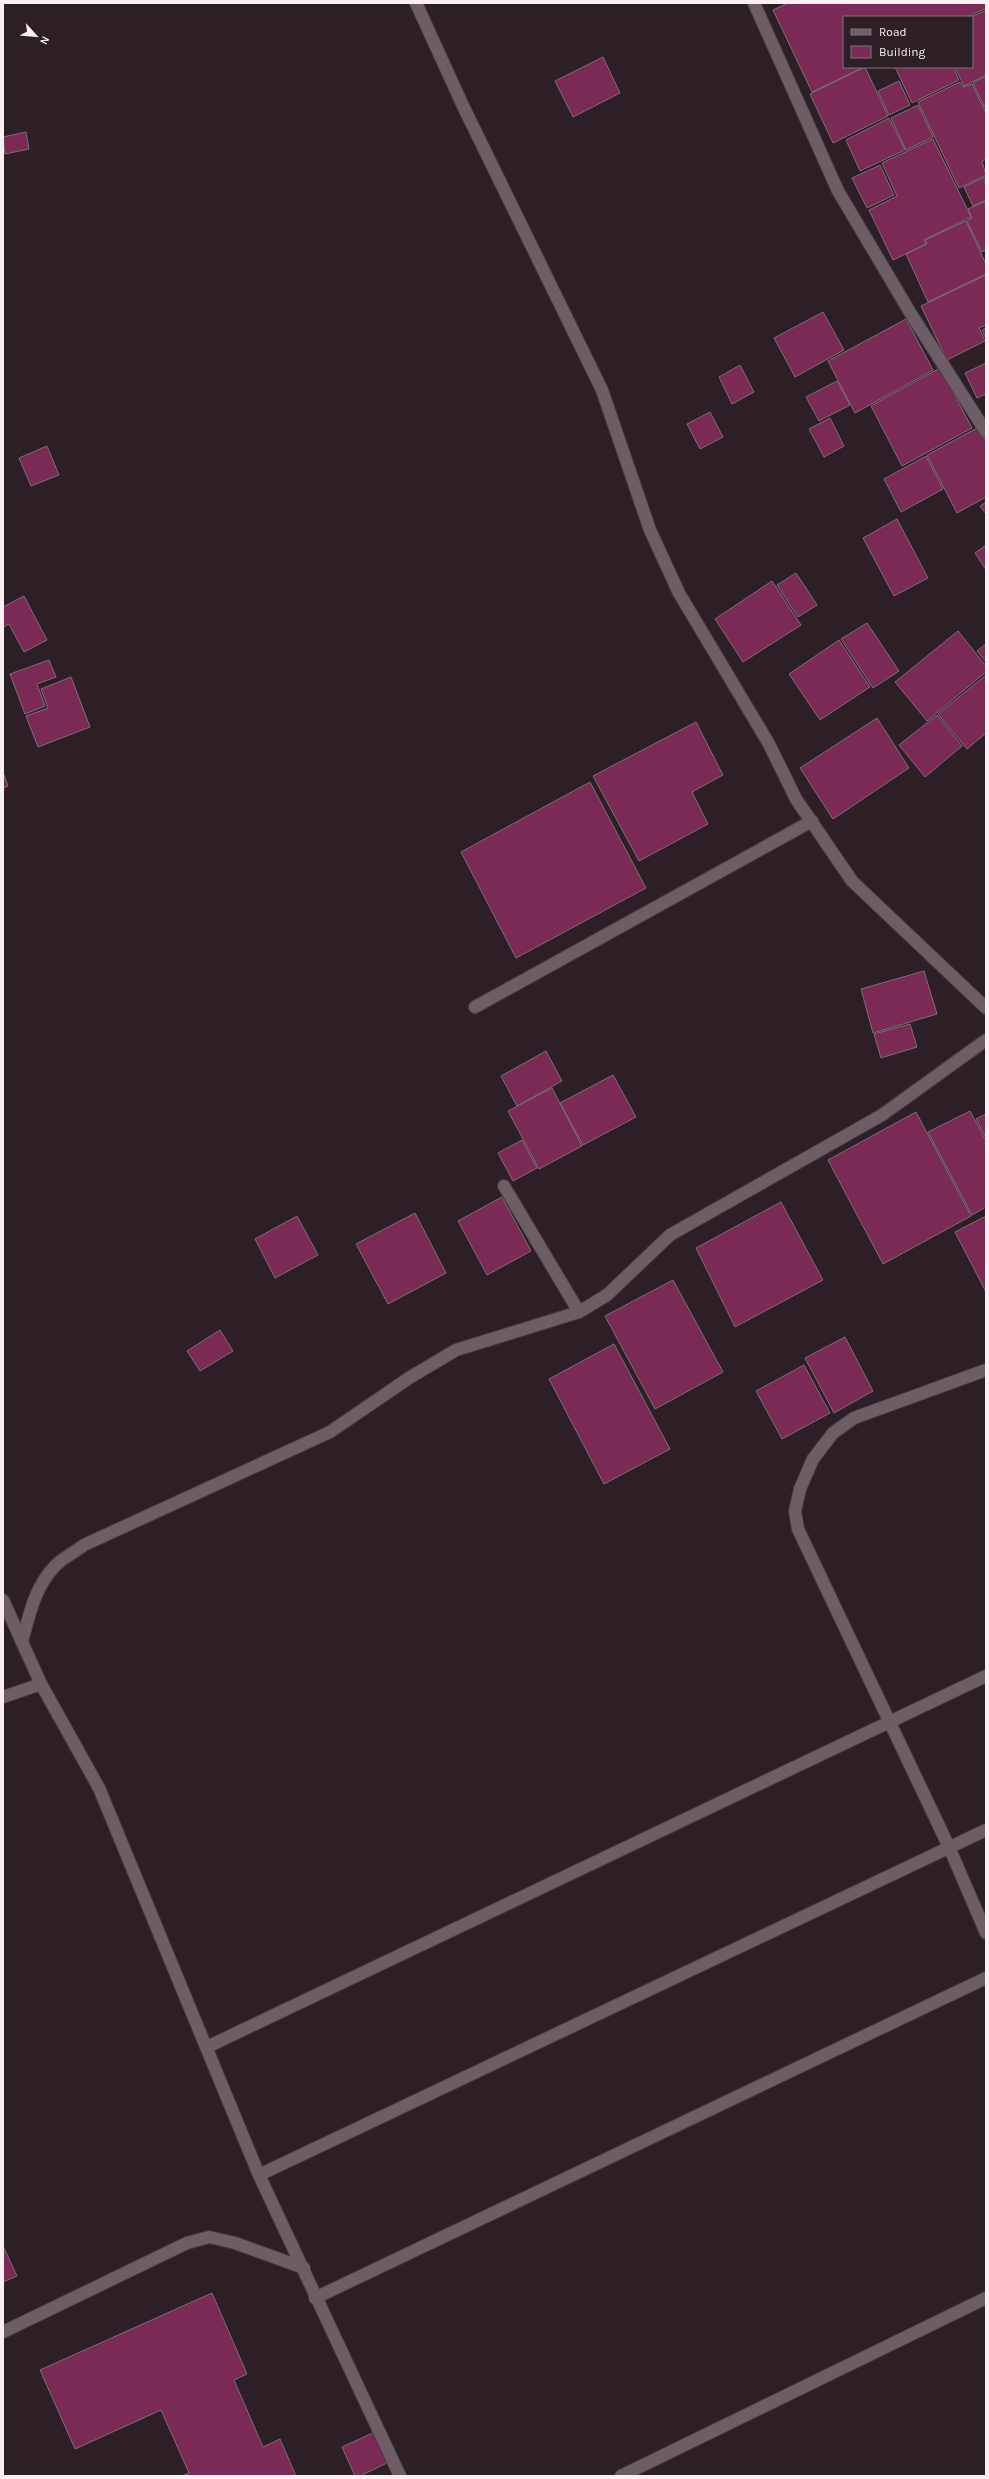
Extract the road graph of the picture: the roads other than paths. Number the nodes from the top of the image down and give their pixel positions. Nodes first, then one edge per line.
1 (416, 3) edge
2 (754, 3) edge
3 (986, 432) edge
4 (812, 821) junction
5 (475, 1007) dead end
6 (986, 1008) edge
7 (986, 1040) edge
8 (504, 1186) dead end
9 (579, 1312) junction
10 (986, 1370) edge
11 (3, 1600) edge
12 (22, 1642) junction
13 (986, 1676) edge
14 (41, 1684) junction
15 (3, 1697) edge
16 (890, 1720) junction
17 (986, 1830) edge
18 (949, 1847) junction
19 (986, 1933) edge
20 (986, 1978) edge
21 (207, 2047) junction
22 (259, 2175) junction
23 (304, 2268) junction
24 (315, 2298) junction
25 (986, 2298) edge
26 (3, 2332) edge
27 (400, 2476) edge
28 (621, 2476) edge

1 - 4 street
2 - 3 street
4 - 5 street
4 - 6 street
7 - 9 street
8 - 9 street
9 - 12 street
10 - 16 street
11 - 12 street
12 - 14 street
13 - 16 street
14 - 15 street
14 - 21 street
16 - 18 street
16 - 21 street
17 - 18 street
18 - 19 street
18 - 22 street
20 - 24 street
21 - 22 street
22 - 23 street
23 - 24 street
23 - 26 street
24 - 27 street
25 - 28 street

